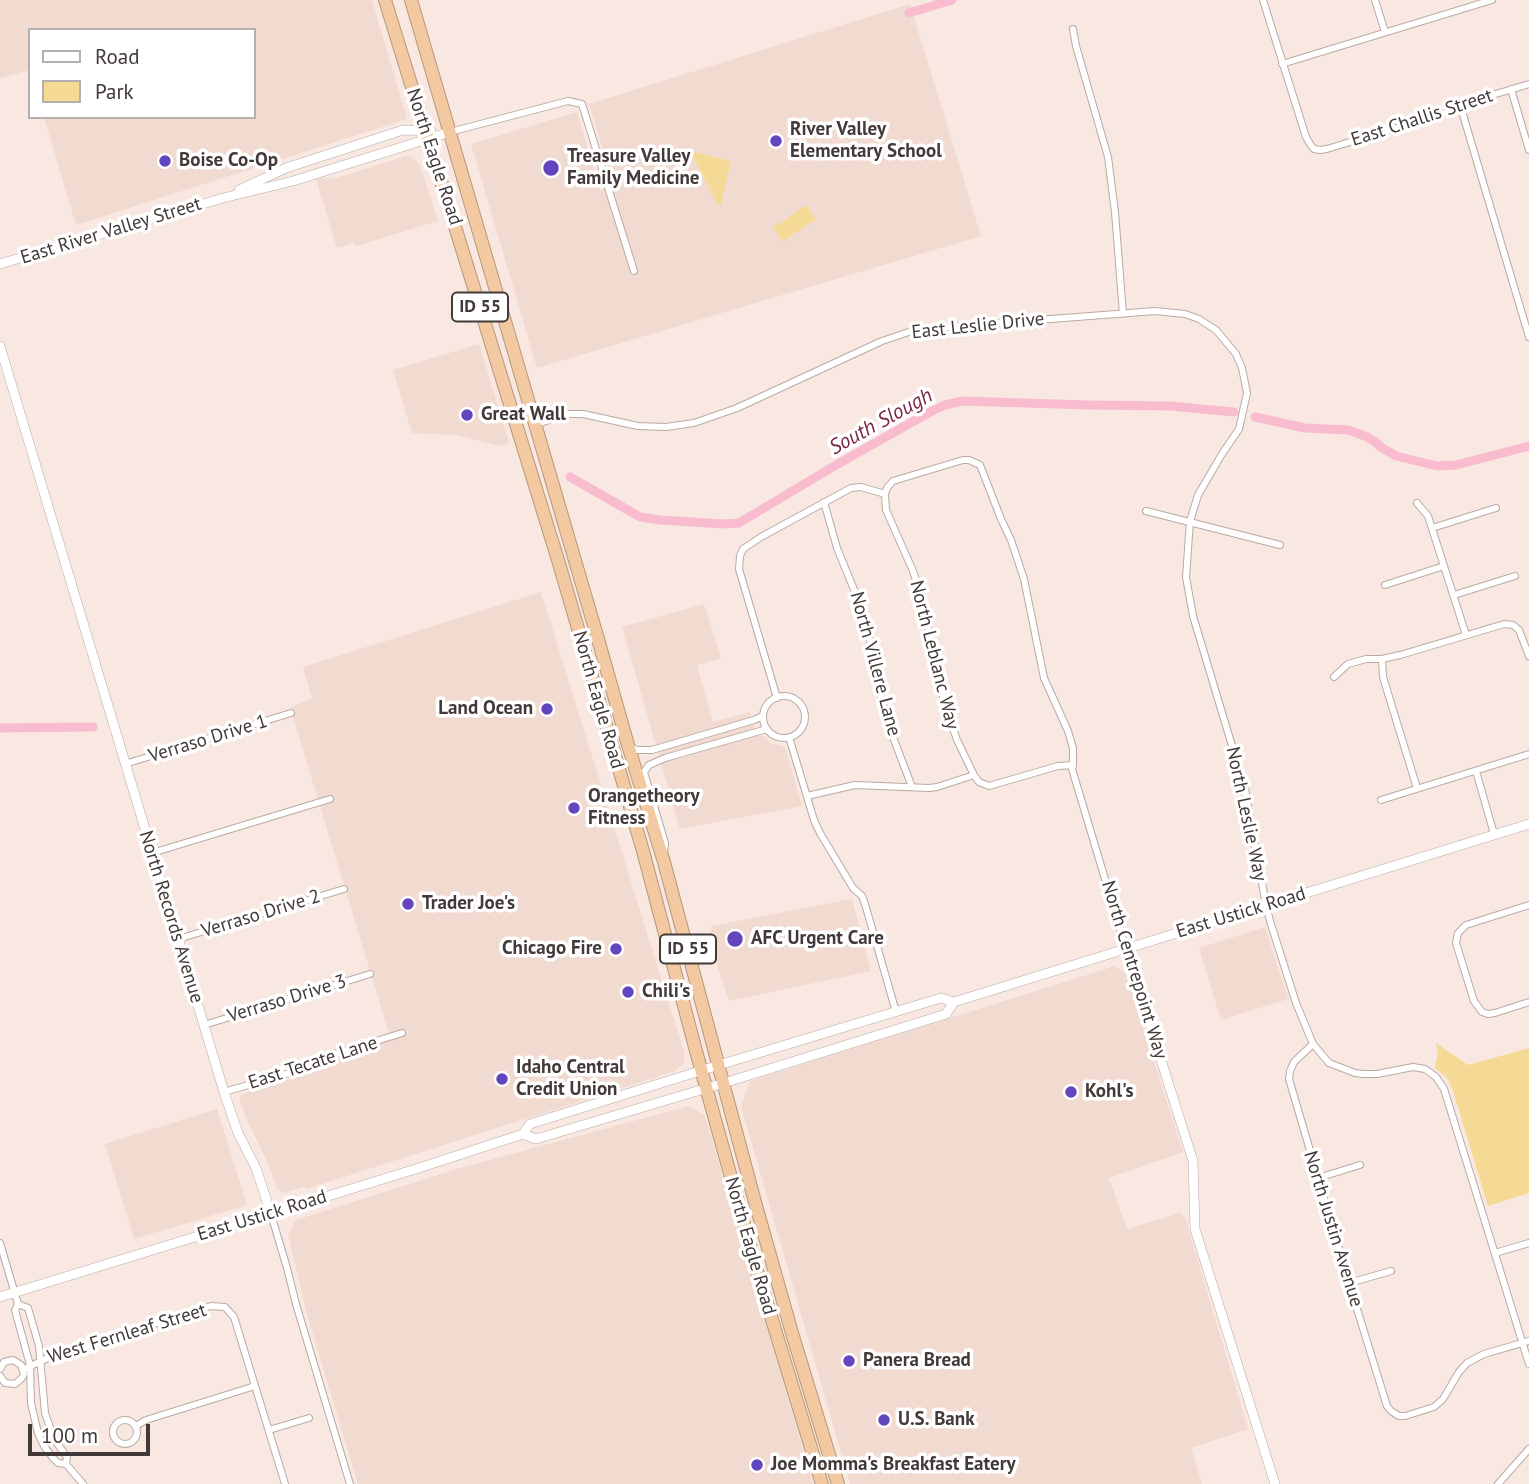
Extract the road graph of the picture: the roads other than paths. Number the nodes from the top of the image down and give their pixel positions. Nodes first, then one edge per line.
1 (385, 0) edge
2 (411, 0) edge
3 (1263, 0) edge
4 (1375, 0) edge
5 (1492, 0) edge
6 (1073, 29) dead end
7 (1385, 32) junction
8 (1282, 64) junction
9 (1529, 84) edge
10 (1511, 89) junction
11 (1461, 108) junction
12 (450, 132) junction
13 (426, 135) junction
14 (1529, 150) edge
15 (223, 198) junction
16 (0, 264) edge
17 (634, 271) dead end
18 (1123, 314) junction
19 (1529, 337) edge
20 (0, 346) edge
21 (10, 381) junction
22 (0, 383) edge
23 (1243, 418) joint
24 (535, 425) junction
25 (885, 494) junction
26 (824, 502) junction
27 (1417, 503) dead end
28 (1496, 508) dead end
29 (1146, 511) dead end
30 (1190, 521) junction
31 (1432, 528) junction
32 (1280, 545) dead end
33 (558, 561) junction
34 (1444, 566) junction
35 (1515, 576) dead end
36 (1385, 585) dead end
37 (1454, 595) junction
38 (1466, 635) junction
39 (1529, 654) edge
40 (1382, 659) junction
41 (608, 671) junction
42 (1334, 677) dead end
43 (595, 687) junction
44 (777, 698) junction
45 (291, 713) dead end
46 (763, 716) junction
47 (767, 730) junction
48 (789, 737) junction
49 (628, 745) junction
50 (1529, 754) edge
51 (125, 764) junction
52 (1073, 765) junction
53 (1476, 771) junction
54 (974, 775) junction
55 (912, 787) junction
56 (1417, 788) junction
57 (807, 796) junction
58 (330, 799) dead end
59 (1381, 800) dead end
60 (1529, 824) edge
61 (1494, 834) junction
62 (152, 853) junction
63 (664, 862) junction
64 (344, 889) dead end
65 (1266, 905) junction
66 (1529, 905) edge
67 (178, 939) junction
68 (1126, 949) junction
69 (370, 974) dead end
70 (954, 1002) junction
71 (1529, 1002) edge
72 (896, 1012) junction
73 (204, 1024) junction
74 (402, 1034) dead end
75 (1313, 1044) junction
76 (719, 1065) junction
77 (701, 1071) junction
78 (724, 1083) junction
79 (706, 1088) junction
80 (224, 1092) junction
81 (523, 1134) junction
82 (1360, 1165) dead end
83 (1318, 1178) junction
84 (271, 1214) junction
85 (0, 1242) edge
86 (1529, 1243) edge
87 (1495, 1253) junction
88 (1391, 1271) dead end
89 (1349, 1283) junction
90 (15, 1292) junction
91 (0, 1297) edge
92 (18, 1304) junction
93 (1526, 1342) edge
94 (40, 1361) junction
95 (1529, 1364) edge
96 (27, 1367) junction
97 (0, 1369) edge
98 (0, 1376) edge
99 (255, 1386) junction
100 (309, 1418) dead end
101 (135, 1426) junction
102 (269, 1430) junction
103 (810, 1441) junction
104 (1529, 1449) edge
105 (66, 1464) junction
106 (83, 1484) edge
107 (285, 1484) edge
108 (350, 1484) edge
109 (822, 1484) edge
110 (829, 1484) edge
111 (838, 1484) edge
112 (1275, 1484) edge
113 (1498, 1484) edge

1 - 13 highway, North Eagle Road / ID 55
2 - 12 highway, North Eagle Road / ID 55
3 - 8 street
4 - 7 street
5 - 7 street
6 - 18 street
7 - 8 street
8 - 11 street, East Challis Street
9 - 10 street, East Challis Street
10 - 11 street, East Challis Street
10 - 14 street
11 - 19 street
12 - 13 street, East River Valley Street
12 - 17 street, East River Valley Street
12 - 24 highway, North Eagle Road / ID 55
13 - 15 street, East River Valley Street
13 - 15 street, East River Valley Street
13 - 33 highway, North Eagle Road / ID 55
15 - 16 street, East River Valley Street
18 - 23 street, East Leslie Drive
18 - 24 street, East Leslie Drive
20 - 21 street, North Records Avenue
21 - 22 street
21 - 51 street, North Records Avenue
23 - 30 street, North Leslie Way
24 - 41 highway, North Eagle Road / ID 55
25 - 26 street
25 - 52 street, North Centrepoint Way
25 - 54 street, North Leblanc Way
26 - 44 street
26 - 55 street, North Villere Lane
27 - 31 street
28 - 31 street
29 - 30 street
30 - 32 street
30 - 65 street, North Leslie Way
31 - 34 street
33 - 41 highway
33 - 43 highway, North Eagle Road / ID 55
34 - 36 street
34 - 37 street
35 - 37 street
37 - 38 street
38 - 39 street
38 - 40 street
40 - 42 street
40 - 56 street
41 - 49 highway, North Eagle Road / ID 55
43 - 49 highway
43 - 77 highway, North Eagle Road / ID 55
44 - 46 street
44 - 48 street
45 - 51 street, Verraso Drive 1
46 - 47 street
46 - 49 street
47 - 48 street
47 - 63 street
48 - 57 street
49 - 63 highway, North Eagle Road / ID 55
50 - 53 street
51 - 62 street, North Records Avenue
52 - 54 street
52 - 68 street, North Centrepoint Way
53 - 56 street
53 - 61 street
54 - 55 street
55 - 57 street
56 - 59 street
57 - 72 street
58 - 62 street
60 - 61 street, East Ustick Road
61 - 65 street, East Ustick Road
62 - 67 street, North Records Avenue
63 - 76 highway, North Eagle Road / ID 55
64 - 67 street, Verraso Drive 2
65 - 68 street, East Ustick Road
65 - 75 street, North Leslie Way
66 - 71 street
67 - 73 street, North Records Avenue
68 - 70 street, East Ustick Road
68 - 112 street, North Centrepoint Way
69 - 73 street, Verraso Drive 3
70 - 72 street, East Ustick Road
70 - 78 street, East Ustick Road
72 - 76 street, East Ustick Road
73 - 80 street, North Records Avenue
74 - 80 street, East Tecate Lane
75 - 83 street, North Justin Avenue
75 - 87 street, North Leslie Way
76 - 77 street, East Ustick Road
76 - 78 highway, North Eagle Road / ID 55
77 - 79 highway, North Eagle Road / ID 55
77 - 81 street, East Ustick Road
78 - 79 street, East Ustick Road
78 - 111 highway, North Eagle Road / ID 55
79 - 81 street, East Ustick Road
79 - 103 highway, North Eagle Road / ID 55
80 - 84 street, North Records Avenue
81 - 84 street, East Ustick Road
82 - 83 street
83 - 89 street, North Justin Avenue
84 - 90 street, East Ustick Road
84 - 108 street, North Records Avenue
85 - 90 street
86 - 87 street
87 - 93 street, North Leslie Way
88 - 89 street
89 - 93 street, North Justin Avenue
90 - 91 street, East Ustick Road
90 - 92 street
92 - 94 street
92 - 96 street
93 - 95 street, North Leslie Way
94 - 96 street, West Fernleaf Street
94 - 99 street, West Fernleaf Street
94 - 105 street
96 - 97 street
96 - 98 street, West Fernleaf Street
96 - 105 street
99 - 101 street
99 - 102 street
100 - 102 street
101 - 101 street
102 - 107 street
103 - 109 highway, North Eagle Road / ID 55
103 - 110 highway
104 - 113 street
105 - 106 street

